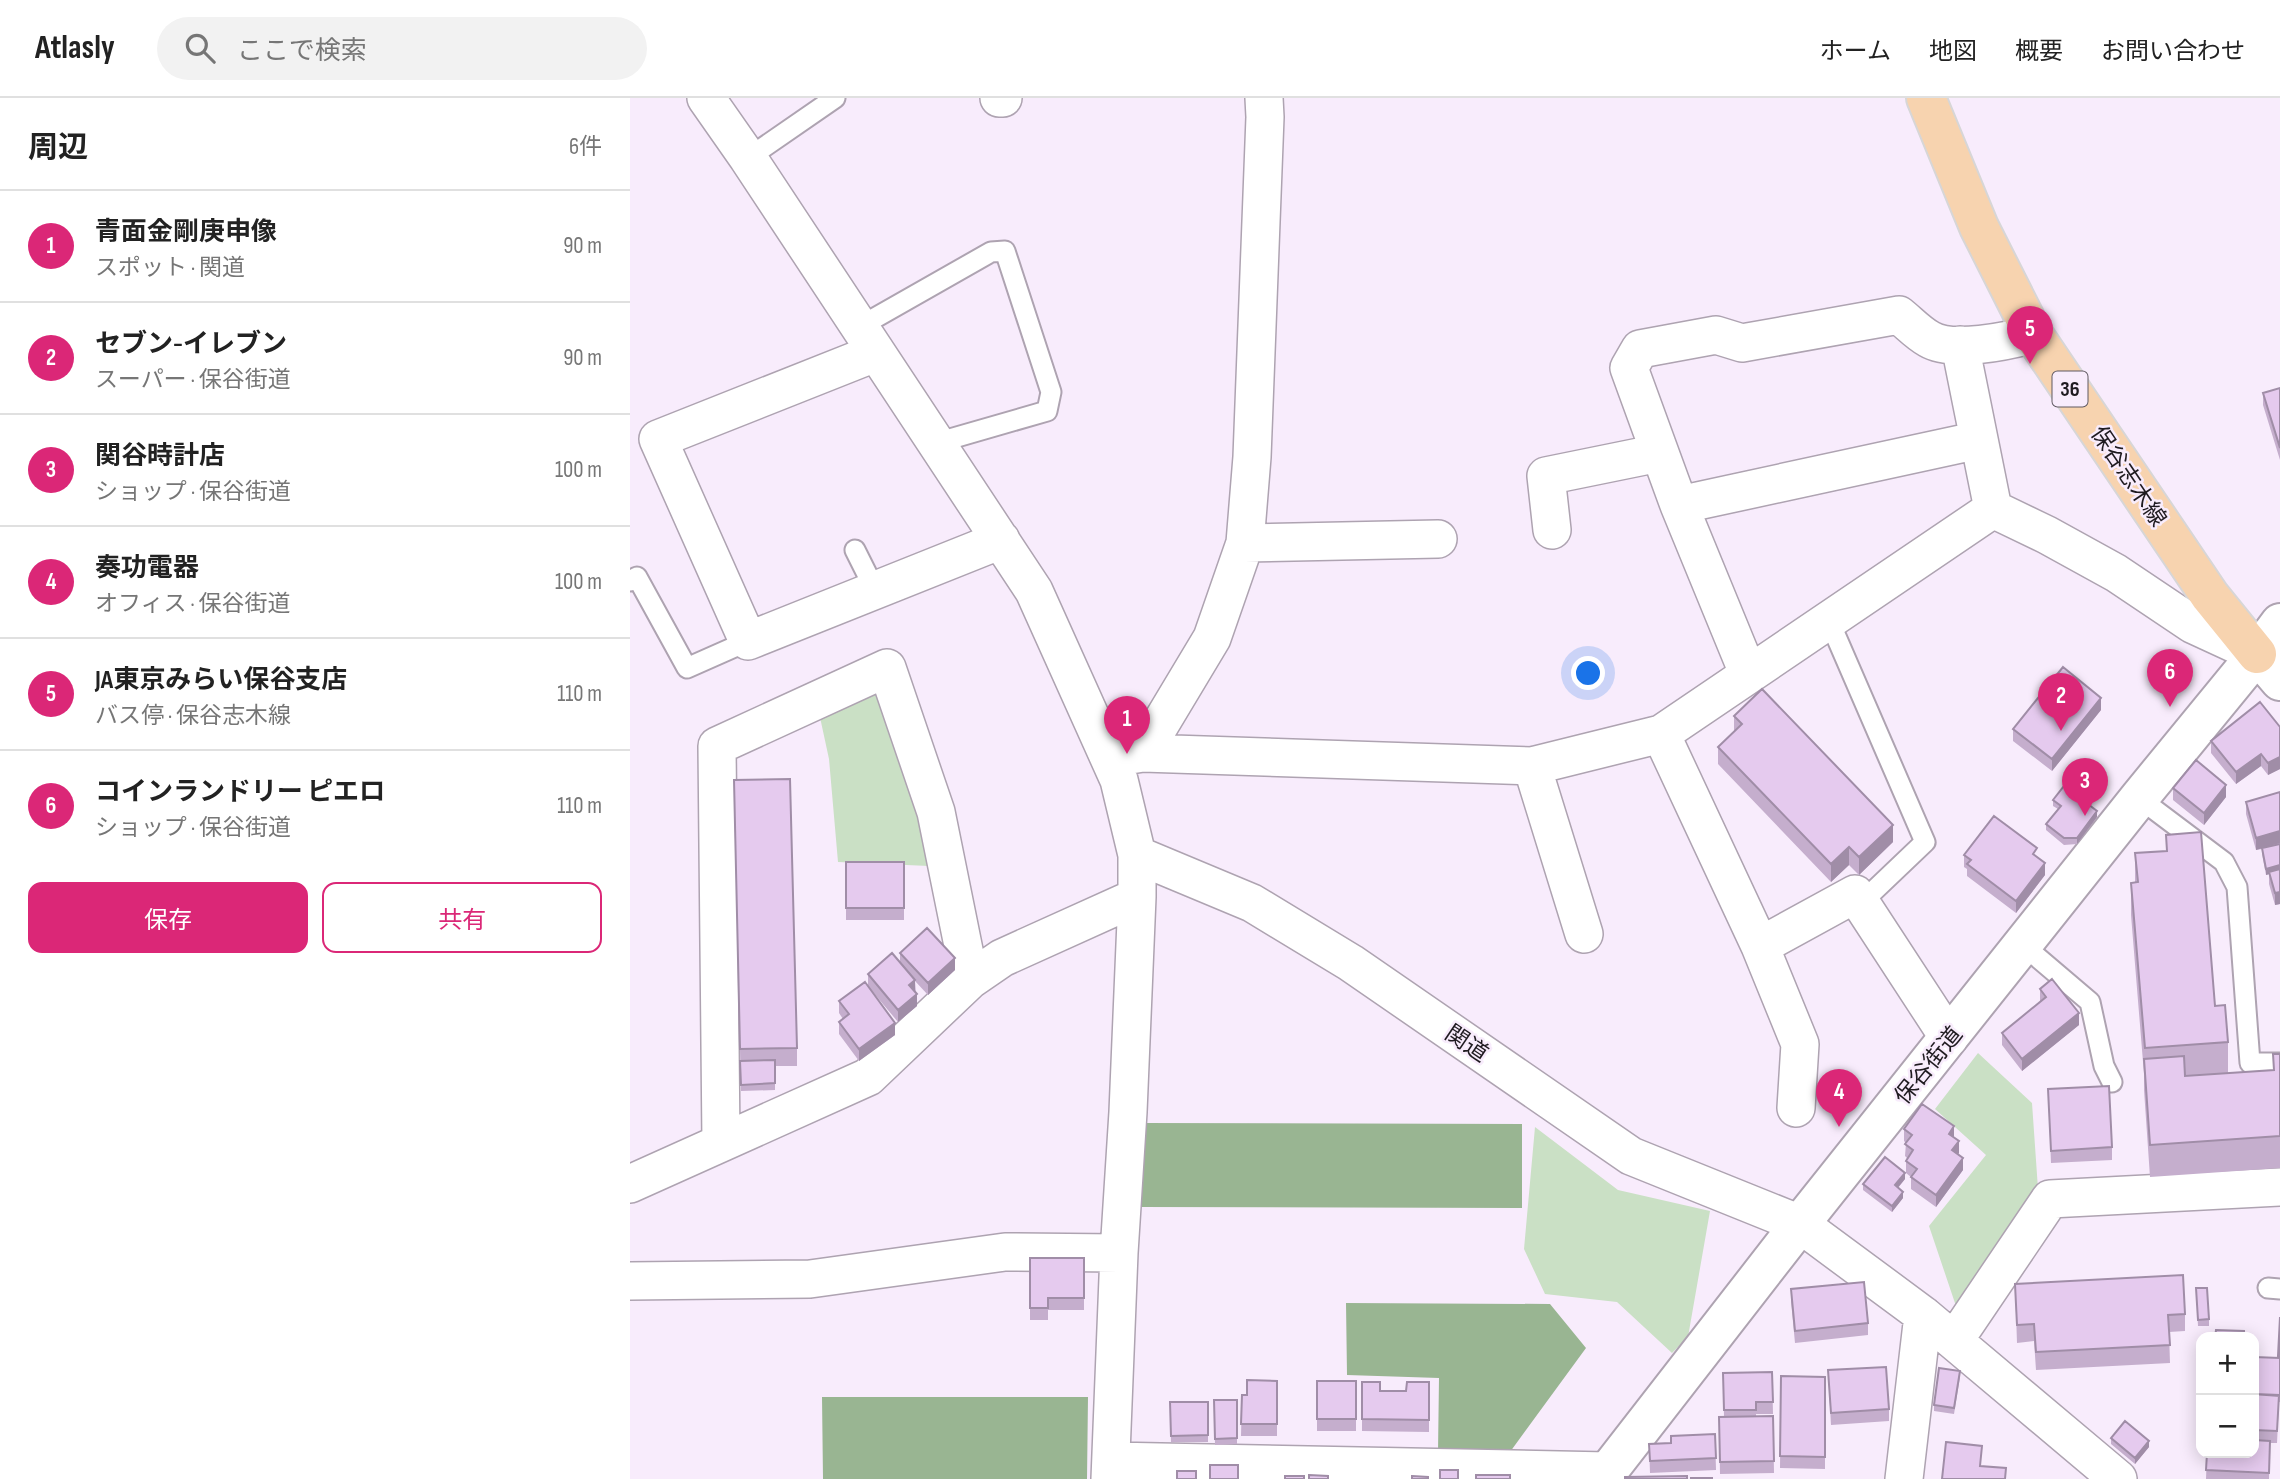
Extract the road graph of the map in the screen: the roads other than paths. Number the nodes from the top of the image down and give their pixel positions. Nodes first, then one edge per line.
1 (706, 98) edge
2 (835, 98) edge
3 (1264, 98) edge
4 (1926, 98) edge
5 (748, 158) junction
6 (2033, 334) junction
7 (867, 340) junction
8 (1960, 345) junction
9 (1979, 440) junction
10 (936, 443) junction
11 (1659, 453) junction
12 (1679, 505) junction
13 (1993, 509) junction
14 (1552, 530) dead end
15 (1438, 539) dead end
16 (1001, 540) junction
17 (1245, 543) junction
18 (855, 550) dead end
19 (630, 581) edge
20 (875, 590) junction
21 (1828, 618) junction
22 (2280, 623) edge
23 (748, 640) junction
24 (2269, 667) edge
25 (1748, 673) junction
26 (1661, 734) junction
27 (1127, 755) junction
28 (1532, 766) junction
29 (2139, 798) junction
30 (1137, 855) junction
31 (1137, 897) junction
32 (1861, 903) junction
33 (1584, 934) dead end
34 (2023, 945) junction
35 (1760, 946) junction
36 (970, 981) junction
37 (1949, 1038) junction
38 (2280, 1063) edge
39 (2112, 1082) dead end
40 (1796, 1108) dead end
41 (721, 1142) junction
42 (630, 1184) edge
43 (2280, 1187) edge
44 (1800, 1224) junction
45 (1119, 1253) junction
46 (630, 1281) edge
47 (1923, 1315) junction
48 (1954, 1341) junction
49 (1110, 1470) edge
50 (1605, 1475) edge
51 (1904, 1479) edge
52 (2118, 1479) edge

1 - 5 street
2 - 5 lane
3 - 17 street
4 - 6 main road, 保谷志木線 / 36
5 - 7 street
6 - 8 street
6 - 24 main road, 保谷志木線 / 36
7 - 10 street
7 - 10 lane
7 - 23 street
8 - 9 street
8 - 11 street
9 - 12 street
9 - 13 street
10 - 16 street
11 - 12 street
11 - 14 street
12 - 25 street
13 - 21 street
13 - 24 street
15 - 17 street
16 - 20 street
16 - 27 street
17 - 27 street
18 - 20 lane
19 - 23 lane
20 - 23 street
21 - 25 street
21 - 32 lane
22 - 24 main road, 保谷街道
24 - 29 main road, 保谷街道
25 - 26 street
26 - 28 street
26 - 35 street
27 - 28 street
27 - 30 street
28 - 33 street
29 - 34 main road, 保谷街道
29 - 38 lane
30 - 31 street
30 - 44 street, 関道
31 - 36 street
31 - 45 street
32 - 35 street
32 - 37 street
34 - 37 main road, 保谷街道
34 - 39 lane
35 - 40 street
36 - 41 street
36 - 41 street
37 - 44 main road, 保谷街道
41 - 42 street
43 - 48 street
44 - 47 street, 関道
44 - 50 main road, 保谷街道
45 - 46 street
45 - 49 street
47 - 48 street, 関道
47 - 51 street
48 - 52 street, 関道
49 - 50 street

